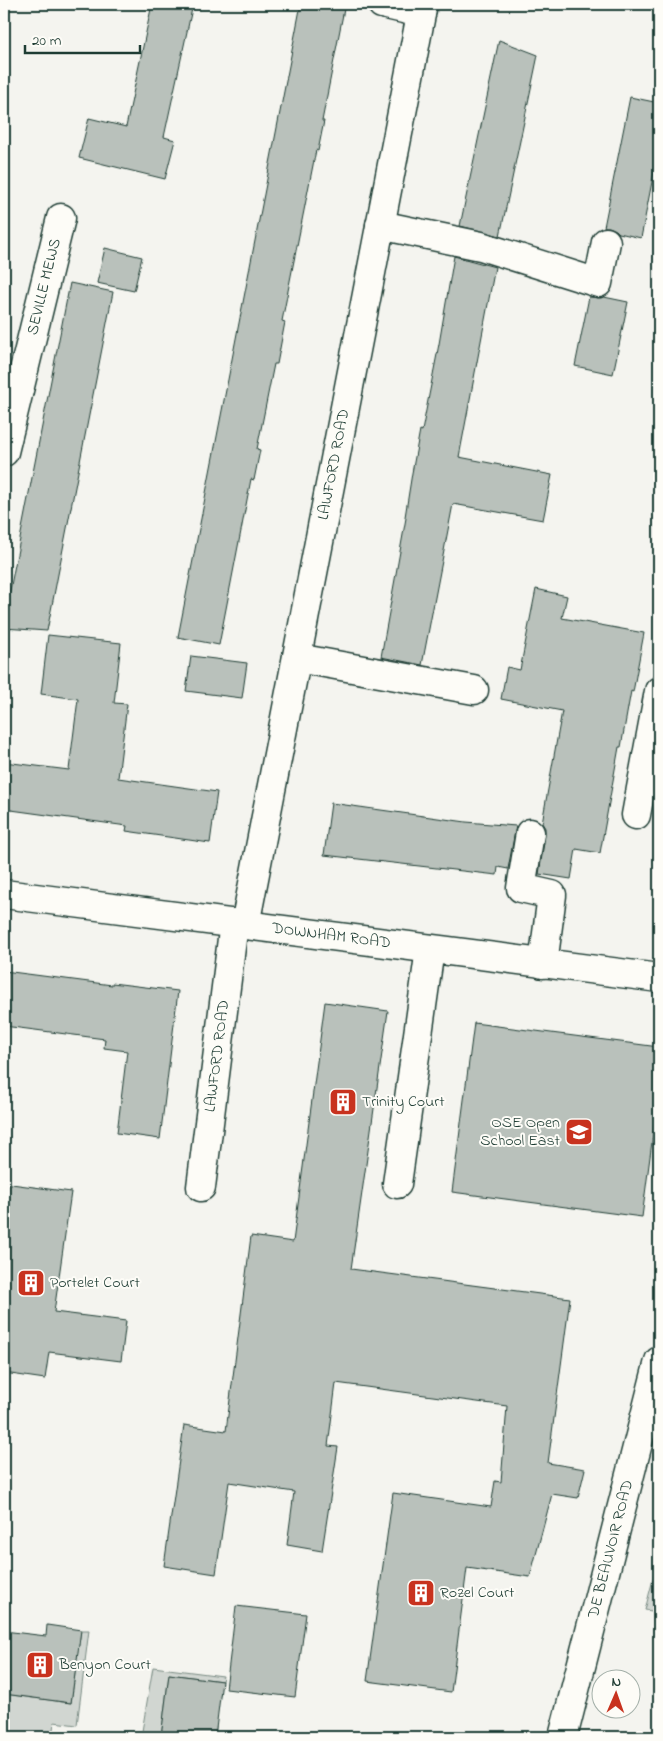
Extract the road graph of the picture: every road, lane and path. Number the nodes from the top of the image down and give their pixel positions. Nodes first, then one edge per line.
1 (382, 4) edge
2 (422, 8) edge
3 (61, 218) dead end
4 (380, 225) junction
5 (606, 242) dead end
6 (15, 352) edge
7 (4, 452) edge
8 (297, 658) junction
9 (474, 690) dead end
10 (659, 691) edge
11 (657, 723) edge
12 (636, 815) dead end
13 (530, 834) dead end
14 (4, 894) edge
15 (240, 924) junction
16 (430, 950) junction
17 (542, 964) junction
18 (659, 978) edge
19 (397, 1184) dead end
20 (201, 1187) dead end
21 (659, 1361) edge
22 (563, 1737) edge

1 - 2 street
2 - 4 street, LAWFORD ROAD
3 - 6 street, SEVILLE MEWS
4 - 5 street
4 - 8 street, LAWFORD ROAD
6 - 7 street, SEVILLE MEWS
8 - 9 street
8 - 15 street, LAWFORD ROAD
10 - 11 street
11 - 12 street
13 - 17 street
14 - 15 street, DOWNHAM ROAD
15 - 16 street, DOWNHAM ROAD
15 - 20 street, LAWFORD ROAD
16 - 17 street, DOWNHAM ROAD
16 - 19 street
17 - 18 street, DOWNHAM ROAD
21 - 22 street, DE BEAUVOIR ROAD

